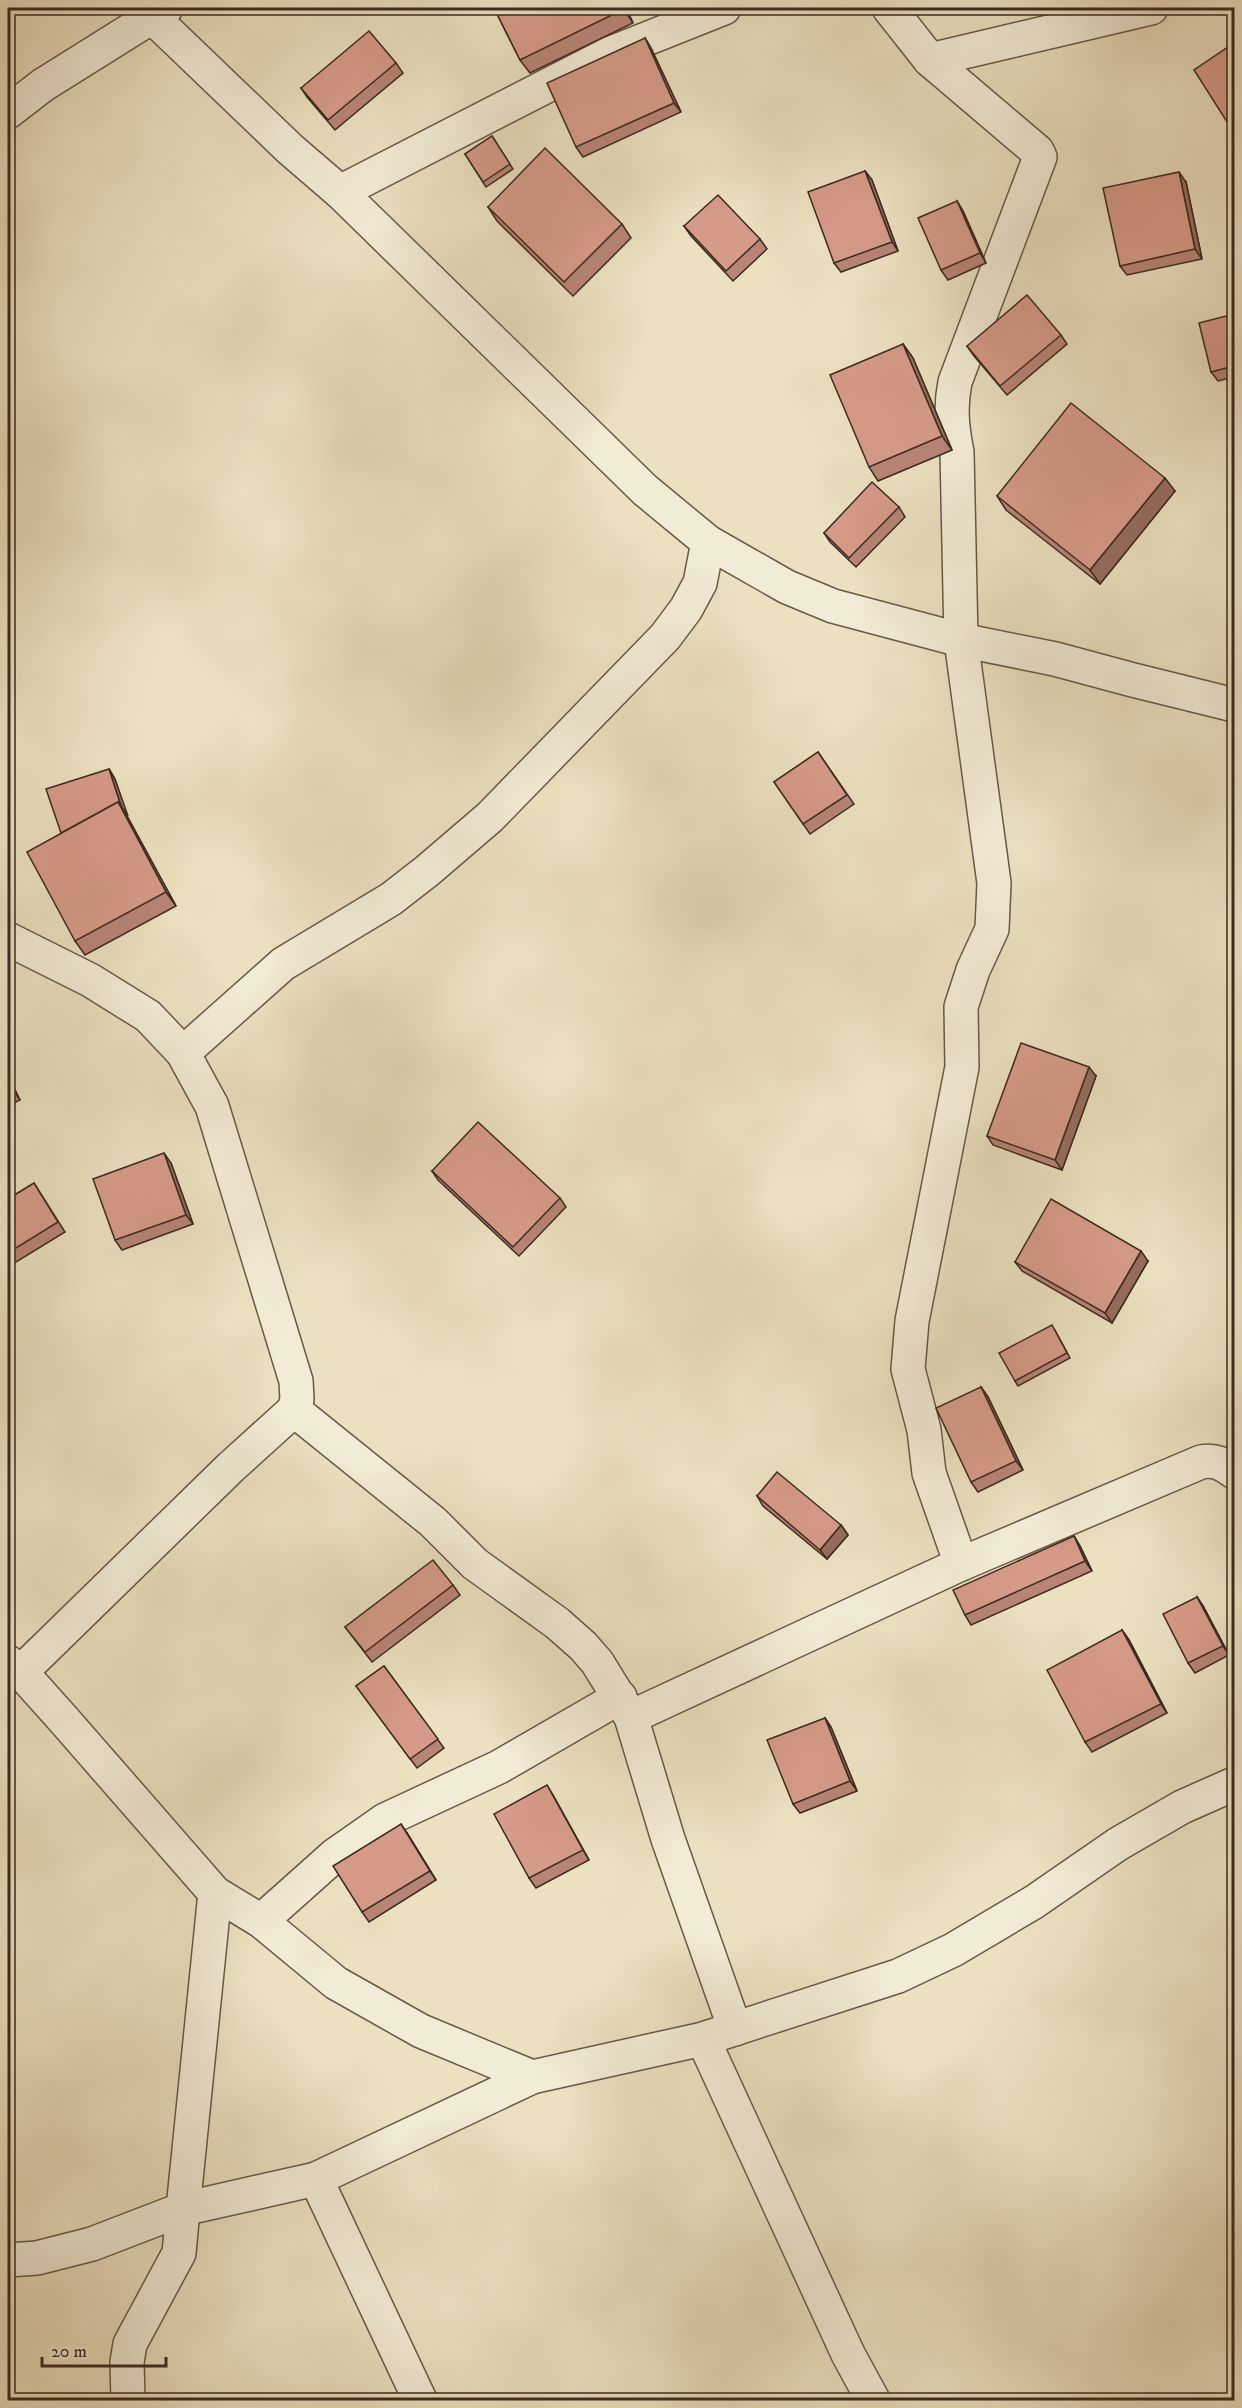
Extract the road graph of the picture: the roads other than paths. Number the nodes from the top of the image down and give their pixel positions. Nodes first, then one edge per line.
1 (724, 8) edge
2 (889, 8) edge
3 (1151, 8) edge
4 (153, 10) edge
5 (930, 60) junction
6 (8, 112) edge
7 (340, 192) junction
8 (708, 542) junction
9 (961, 640) junction
10 (1234, 705) edge
11 (8, 939) edge
12 (183, 1053) junction
13 (294, 1410) junction
14 (1234, 1472) edge
15 (961, 1564) junction
16 (14, 1667) edge
17 (626, 1707) junction
18 (1234, 1784) edge
19 (215, 1893) junction
20 (261, 1921) junction
21 (735, 2029) junction
22 (703, 2039) junction
23 (531, 2077) junction
24 (316, 2179) junction
25 (183, 2209) junction
26 (8, 2260) edge
27 (128, 2400) edge
28 (420, 2400) edge
29 (873, 2400) edge

1 - 7 street
2 - 5 street
3 - 5 street
4 - 6 street
4 - 7 street
5 - 9 street
7 - 8 street
8 - 9 street
8 - 12 street
9 - 10 street
9 - 15 street
11 - 12 street
12 - 13 street
13 - 16 street
13 - 17 street
14 - 15 street
15 - 17 street
16 - 19 street
17 - 20 street
17 - 21 street
18 - 21 street
19 - 20 street
19 - 25 street
20 - 23 street
21 - 22 street
22 - 23 street
22 - 29 street
23 - 24 street
24 - 25 street
24 - 28 street
25 - 26 street
25 - 27 street

